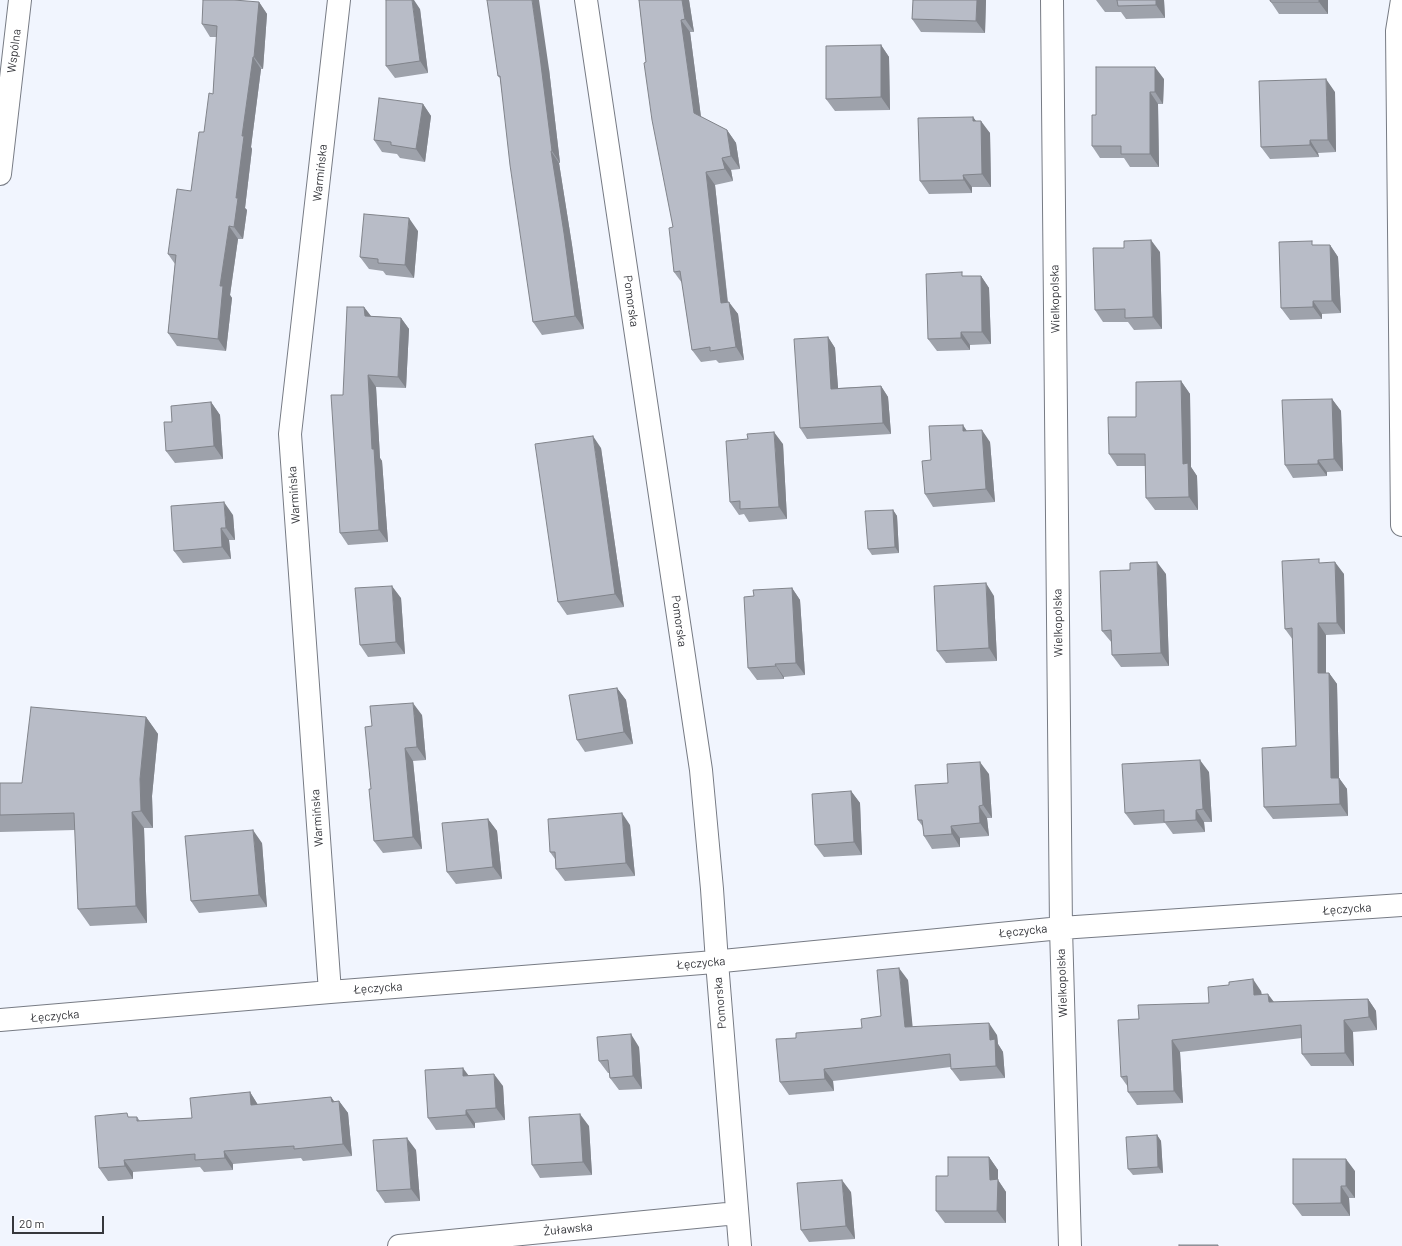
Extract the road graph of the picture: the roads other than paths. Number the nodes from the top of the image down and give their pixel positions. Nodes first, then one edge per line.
1 (20, 0) edge
2 (339, 0) edge
3 (586, 0) edge
4 (1052, 0) edge
5 (1402, 0) edge
6 (0, 174) edge
7 (1402, 501) edge
8 (1402, 525) edge
9 (1402, 906) edge
10 (1061, 928) junction
11 (717, 962) junction
12 (330, 992) junction
13 (0, 1020) edge
14 (737, 1213) junction
15 (399, 1246) edge
16 (740, 1246) edge
17 (1070, 1246) edge

1 - 6 street, Wspólna
2 - 12 street, Warmińska
3 - 11 street, Pomorska
4 - 10 street, Wielkopolska
5 - 7 street
7 - 8 street
9 - 10 street, Łęczycka
10 - 11 street, Łęczycka
10 - 17 street, Wielkopolska
11 - 12 street, Łęczycka
11 - 14 street, Pomorska
12 - 13 street, Łęczycka
14 - 15 street, Żuławska
14 - 16 street, Pomorska

